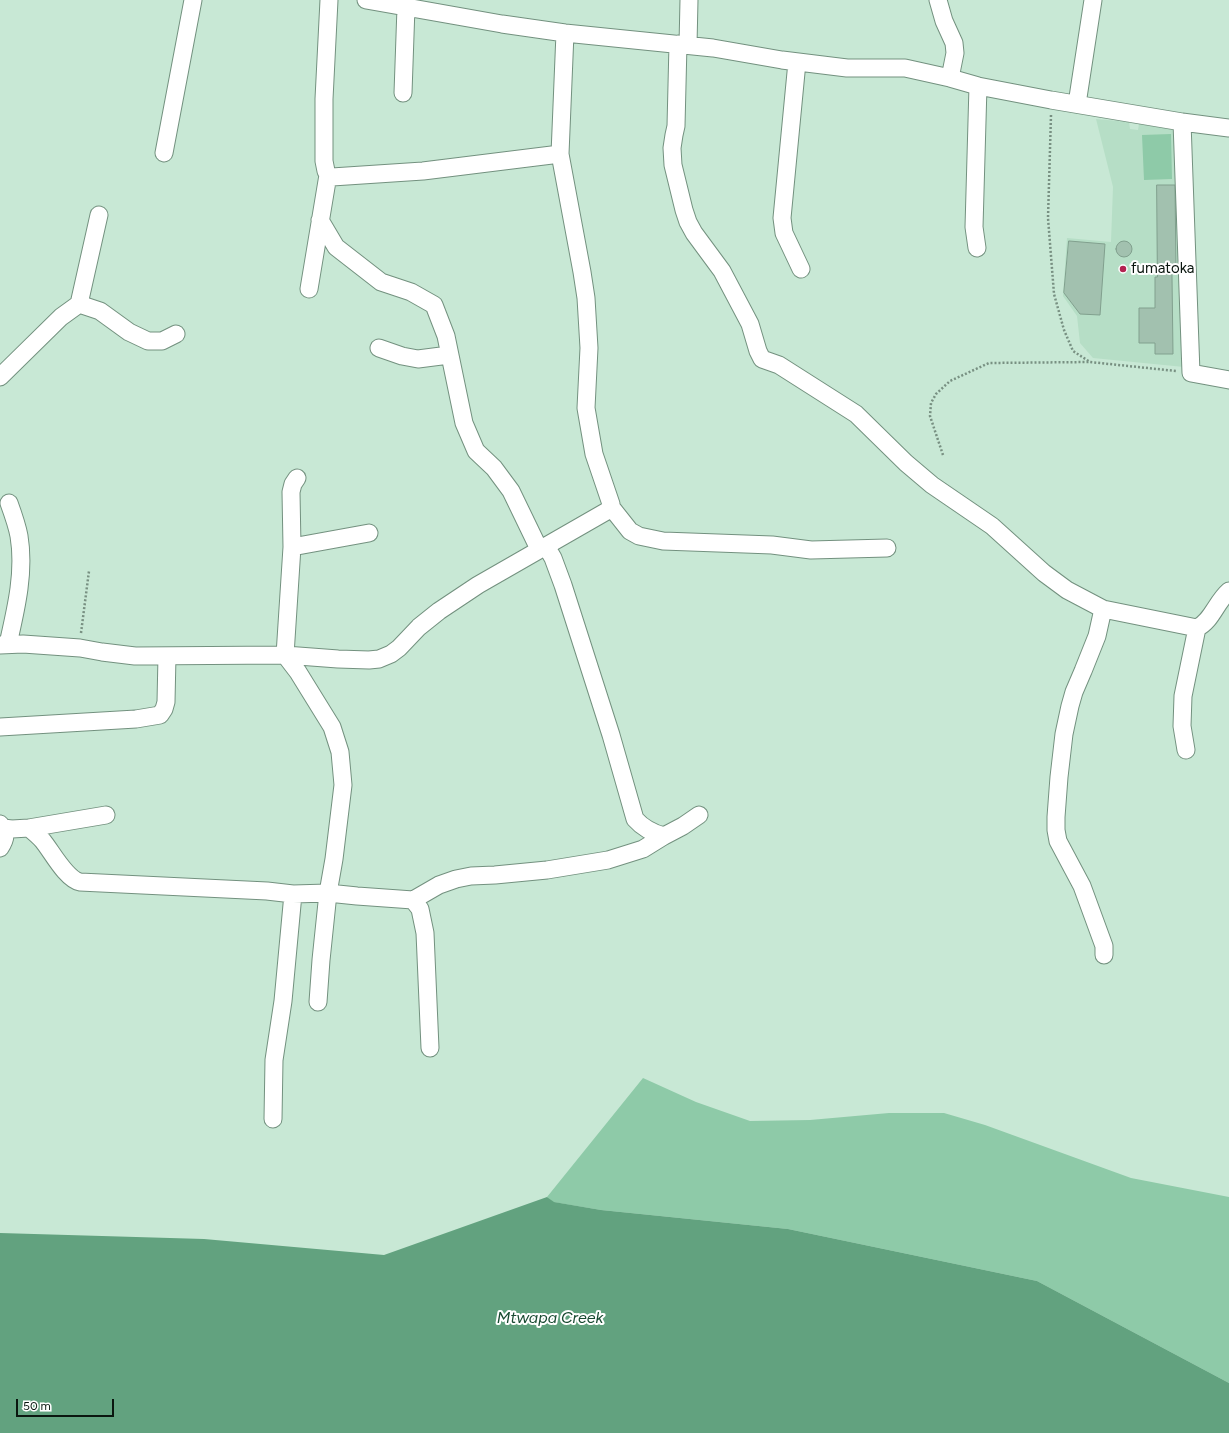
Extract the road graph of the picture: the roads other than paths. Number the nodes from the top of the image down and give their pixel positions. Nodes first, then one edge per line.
1 (193, 0) edge
2 (329, 0) edge
3 (366, 0) edge
4 (689, 0) edge
5 (938, 0) edge
6 (1093, 0) edge
7 (425, 5) edge
8 (406, 7) junction
9 (565, 33) junction
10 (683, 45) junction
11 (797, 62) junction
12 (950, 78) junction
13 (978, 86) junction
14 (403, 94) dead end
15 (1077, 104) junction
16 (1182, 122) junction
17 (1229, 128) edge
18 (164, 152) dead end
19 (560, 154) junction
20 (328, 175) junction
21 (99, 216) dead end
22 (320, 220) junction
23 (977, 248) dead end
24 (801, 269) dead end
25 (309, 289) dead end
26 (79, 304) junction
27 (176, 334) dead end
28 (379, 348) dead end
29 (449, 354) junction
30 (0, 377) edge
31 (1229, 380) edge
32 (297, 478) dead end
33 (9, 503) dead end
34 (611, 508) junction
35 (369, 533) dead end
36 (292, 547) junction
37 (543, 547) junction
38 (887, 548) dead end
39 (1229, 591) edge
40 (1103, 609) junction
41 (1197, 628) junction
42 (4, 644) edge
43 (285, 655) junction
44 (167, 656) junction
45 (0, 727) edge
46 (1186, 750) dead end
47 (699, 814) dead end
48 (106, 815) dead end
49 (2, 826) edge
50 (29, 828) junction
51 (664, 836) junction
52 (0, 848) edge
53 (328, 893) junction
54 (293, 894) junction
55 (413, 900) junction
56 (1104, 955) dead end
57 (318, 1002) dead end
58 (430, 1048) dead end
59 (273, 1119) dead end

1 - 18 street
2 - 20 street
3 - 8 street
4 - 10 street
5 - 12 street
6 - 15 street
7 - 8 street
7 - 9 street
8 - 14 street
9 - 10 street
9 - 19 street
10 - 11 street
10 - 40 street
11 - 12 street
11 - 24 street
12 - 13 street
13 - 15 street
13 - 23 street
15 - 16 street
16 - 17 street
16 - 31 street
19 - 20 street
19 - 34 street
20 - 22 street
21 - 26 street
22 - 25 street
22 - 29 street
26 - 27 street
26 - 30 street
28 - 29 street
29 - 37 street
32 - 36 street
33 - 42 street
34 - 37 street
34 - 38 street
35 - 36 street
36 - 43 street
37 - 43 street
37 - 51 street
39 - 41 street
40 - 41 street
40 - 56 street
41 - 46 street
42 - 44 street
43 - 44 street
43 - 53 street
44 - 45 street
47 - 51 street
48 - 50 street
49 - 50 street
49 - 52 street
50 - 54 street
51 - 55 street
53 - 54 street
53 - 55 street
53 - 57 street
54 - 59 street
55 - 58 street

